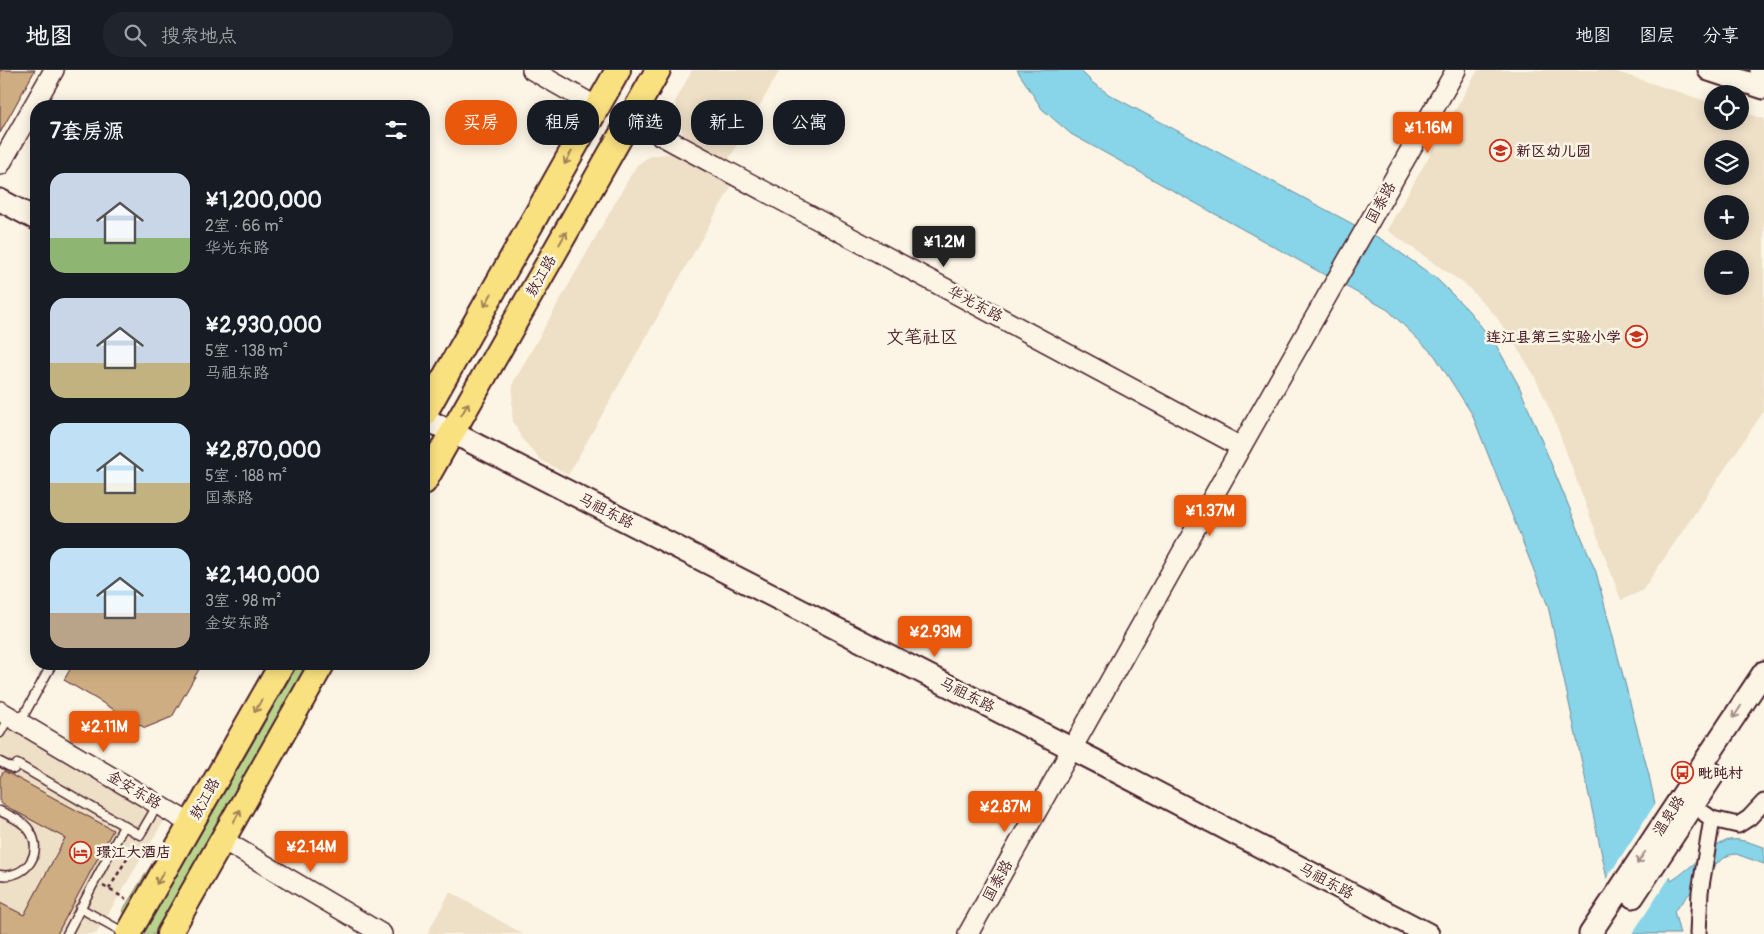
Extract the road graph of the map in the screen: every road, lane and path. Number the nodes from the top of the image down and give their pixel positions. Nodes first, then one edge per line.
1 (54, 70) edge
2 (532, 70) edge
3 (618, 70) edge
4 (658, 70) edge
5 (1456, 70) edge
6 (1709, 70) edge
7 (1764, 88) edge
8 (37, 100) edge
9 (585, 100) edge
10 (641, 100) edge
11 (599, 103) edge
12 (30, 112) edge
13 (576, 145) edge
14 (615, 145) edge
15 (678, 145) edge
16 (0, 165) edge
17 (0, 200) edge
18 (30, 216) edge
19 (430, 403) edge
20 (430, 421) edge
21 (452, 432) junction
22 (1241, 447) junction
23 (430, 471) edge
24 (47, 670) edge
25 (279, 670) edge
26 (319, 670) edge
27 (1764, 672) edge
28 (1764, 698) edge
29 (10, 716) edge
30 (0, 733) edge
31 (1072, 749) junction
32 (0, 762) edge
33 (1764, 802) edge
34 (158, 804) junction
35 (1693, 806) junction
36 (0, 811) edge
37 (1712, 819) junction
38 (191, 824) junction
39 (1672, 825) junction
40 (124, 826) junction
41 (140, 835) junction
42 (223, 840) junction
43 (0, 875) edge
44 (105, 887) dead end
45 (109, 889) junction
46 (128, 900) dead end
47 (80, 908) junction
48 (1602, 929) edge
49 (67, 934) edge
50 (127, 934) edge
51 (169, 934) edge
52 (382, 934) edge
53 (968, 934) edge
54 (1428, 934) edge
55 (1698, 934) edge

1 - 8 street
2 - 9 street
3 - 11 main road
4 - 10 main road, 敖江路
5 - 22 street, 国泰路
6 - 7 main road
12 - 16 street
13 -> 19 main road
21 -> 14 main road, 敖江路
15 - 22 street, 华光东路
17 - 18 main road
20 - 21 main road, 马祖东路
21 - 23 main road, 敖江路
21 - 31 main road, 马祖东路
22 - 31 street, 国泰路
24 - 29 lane
25 -> 38 main road, 敖江路
42 -> 26 main road
27 -> 39 main road, 温泉路
28 - 35 main road, 温泉路
29 - 30 lane
29 - 34 street, 金安东路
31 - 53 street, 国泰路
31 - 54 main road, 马祖东路
32 - 40 lane
33 - 37 street
34 - 38 street, 金安东路
34 - 41 lane
35 - 37 street
35 - 39 main road, 温泉路
36 - 43 lane
37 - 55 street
38 -> 50 main road, 敖江路
39 - 48 main road, 温泉路
40 - 41 lane
40 - 47 lane
41 - 45 path
42 - 51 main road
42 - 52 street
44 - 45 path
45 - 46 path
47 - 49 lane
47 - 50 lane

